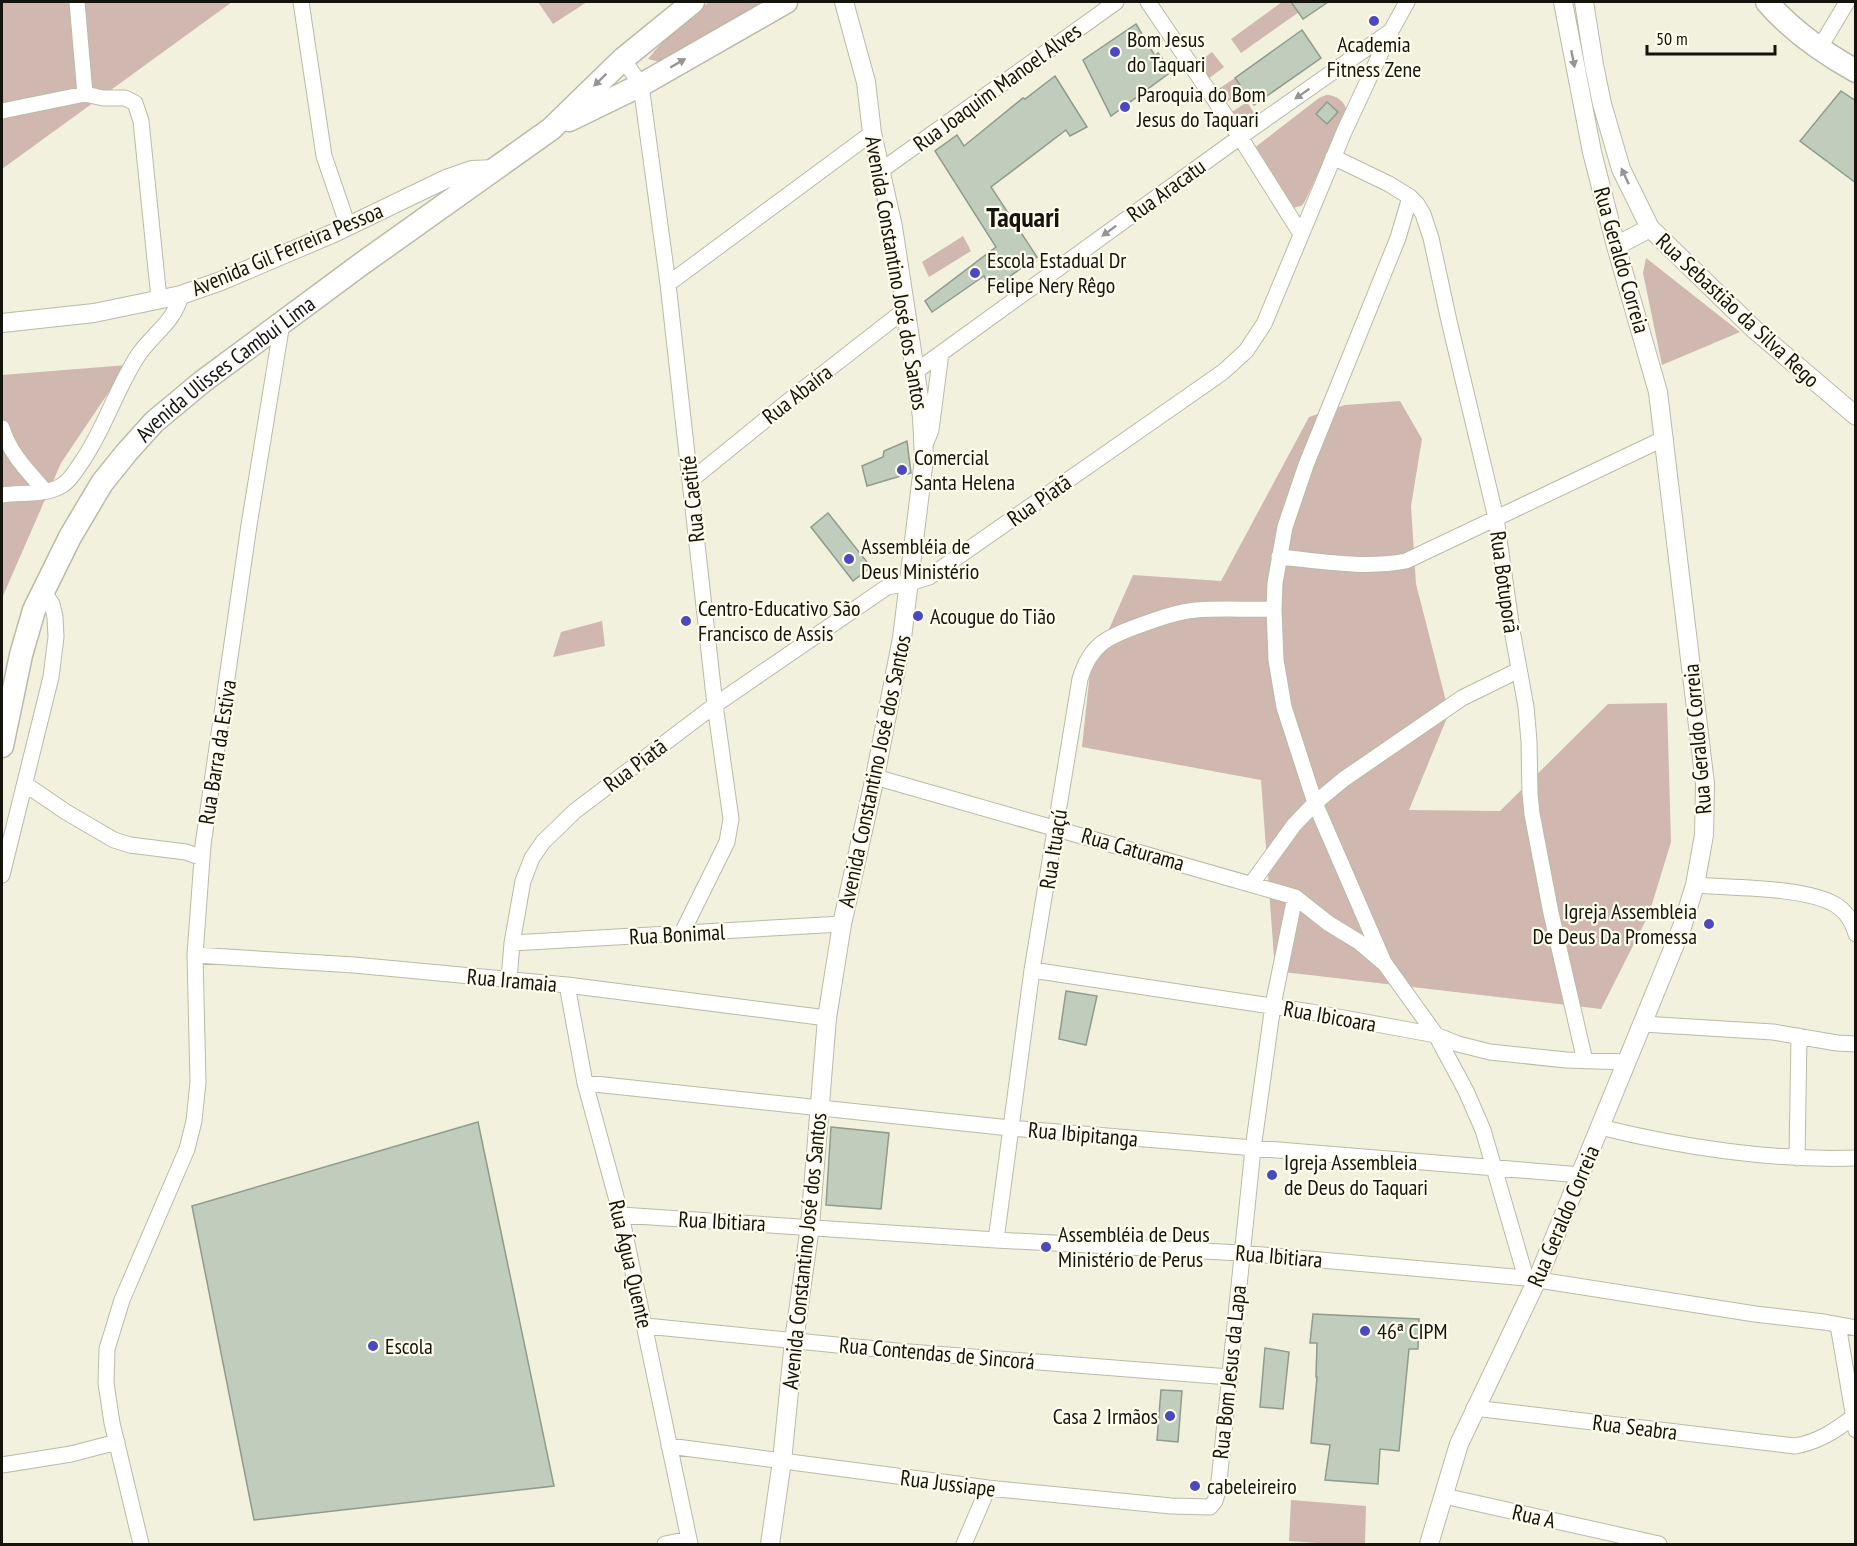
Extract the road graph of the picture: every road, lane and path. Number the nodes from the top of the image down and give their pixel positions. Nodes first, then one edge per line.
1 (77, 2) edge
2 (301, 2) edge
3 (693, 2) edge
4 (786, 2) edge
5 (844, 2) edge
6 (1116, 2) edge
7 (1148, 2) edge
8 (1407, 2) edge
9 (1563, 2) edge
10 (1584, 2) edge
11 (1767, 2) edge
12 (1847, 2) edge
13 (761, 8) edge
14 (1391, 32) junction
15 (1819, 49) junction
16 (623, 59) junction
17 (1856, 71) edge
18 (641, 85) junction
19 (85, 94) junction
20 (2, 111) edge
21 (551, 129) junction
22 (872, 133) junction
23 (1240, 137) junction
24 (1333, 157) junction
25 (496, 169) junction
26 (879, 172) junction
27 (1410, 197) junction
28 (348, 226) junction
29 (1650, 228) junction
30 (1301, 234) junction
31 (1616, 246) junction
32 (668, 284) junction
33 (181, 295) junction
34 (159, 299) junction
35 (906, 309) junction
36 (2, 322) edge
37 (282, 323) junction
38 (941, 353) junction
39 (915, 372) junction
40 (1854, 413) edge
41 (2, 428) edge
42 (1665, 438) junction
43 (924, 445) junction
44 (690, 481) junction
45 (45, 490) junction
46 (2, 495) edge
47 (1496, 518) junction
48 (1279, 557) junction
49 (910, 584) junction
50 (43, 591) junction
51 (1274, 609) junction
52 (1519, 670) junction
53 (715, 705) junction
54 (2, 746) edge
55 (875, 777) junction
56 (25, 783) junction
57 (1315, 803) junction
58 (1056, 828) junction
59 (202, 858) junction
60 (2, 875) edge
61 (1252, 883) junction
62 (1695, 885) junction
63 (1295, 897) junction
64 (842, 924) junction
65 (682, 933) junction
66 (1856, 934) edge
67 (512, 943) junction
68 (195, 955) junction
69 (1385, 964) junction
70 (1032, 970) junction
71 (509, 980) junction
72 (567, 985) junction
73 (1273, 1005) junction
74 (827, 1018) junction
75 (1643, 1024) junction
76 (1436, 1035) junction
77 (1799, 1036) junction
78 (1856, 1044) edge
79 (1586, 1061) junction
80 (1627, 1062) junction
81 (585, 1083) junction
82 (820, 1108) junction
83 (1600, 1127) junction
84 (1010, 1128) junction
85 (1253, 1149) junction
86 (1797, 1158) junction
87 (1856, 1158) edge
88 (1495, 1168) junction
89 (1582, 1175) junction
90 (621, 1215) junction
91 (810, 1226) junction
92 (996, 1240) junction
93 (1241, 1253) junction
94 (1532, 1279) junction
95 (1838, 1325) junction
96 (645, 1326) junction
97 (1856, 1328) edge
98 (794, 1341) junction
99 (1229, 1377) junction
100 (1474, 1408) junction
101 (1854, 1424) edge
102 (117, 1442) junction
103 (669, 1446) junction
104 (782, 1461) junction
105 (2, 1465) edge
106 (988, 1488) junction
107 (1218, 1491) joint
108 (1444, 1496) junction
109 (689, 1542) edge
110 (968, 1543) edge
111 (141, 1545) edge
112 (664, 1545) edge
113 (770, 1545) edge
114 (1430, 1545) edge
115 (1659, 1545) edge

1 - 19 street
2 - 28 street
3 - 16 main road, Avenida Ulisses Cambuí Lima
4 - 13 main road, Avenida Ulisses Cambuí Lima
5 - 22 street, Avenida Constantino José dos Santos
6 - 26 street, Rua Joaquim Manoel Alves
7 - 23 street
8 - 14 street, Rua Aracatu
9 -> 31 street, Rua Geraldo Correia
29 -> 10 street, Rua Geraldo Correia
11 - 15 main road
12 - 15 street
18 -> 13 main road, Avenida Ulisses Cambuí Lima
14 -> 23 street, Rua Aracatu
14 - 24 street, Rua Piatã
15 - 17 main road
16 - 18 street, Rua Caetité
16 -> 21 main road, Avenida Ulisses Cambuí Lima
18 - 21 main road, Avenida Ulisses Cambuí Lima
18 - 32 street, Rua Caetité
19 - 20 street
19 - 34 street
21 - 25 main road, Avenida Ulisses Cambuí Lima
22 - 26 street, Avenida Constantino José dos Santos
22 - 32 street
23 - 30 street
23 -> 38 street, Rua Aracatu
24 - 27 street, Rua Botuporã
24 - 30 street, Rua Piatã
25 - 28 street, Avenida Gil Ferreira Pessoa
25 - 37 main road, Avenida Ulisses Cambuí Lima
26 - 35 street, Avenida Constantino José dos Santos
27 - 47 street, Rua Botuporã
27 - 48 street
28 - 33 street, Avenida Gil Ferreira Pessoa
29 - 31 street, Rua Sebastião da Silva Rego
29 - 40 street, Rua Sebastião da Silva Rego
30 - 49 street, Rua Piatã
31 - 42 street, Rua Geraldo Correia
32 - 44 street, Rua Caetité
33 - 34 street, Avenida Gil Ferreira Pessoa
33 - 45 street
34 - 36 street, Avenida Gil Ferreira Pessoa
35 - 39 street, Avenida Constantino José dos Santos
35 - 44 street, Rua Abaíra
37 - 50 main road, Avenida Ulisses Cambuí Lima
37 - 59 street, Rua Barra da Estiva
38 - 39 street, Rua Aracatu
38 - 43 street
39 - 43 street, Avenida Constantino José dos Santos
41 - 45 street
42 - 47 street
42 - 62 street, Rua Geraldo Correia
43 - 49 street, Avenida Constantino José dos Santos
44 - 53 street, Rua Caetité
45 - 46 street
47 - 48 street
47 - 52 street, Rua Botuporã
48 - 51 street
49 - 53 street, Rua Piatã
49 - 55 street, Avenida Constantino José dos Santos
50 - 54 main road, Avenida Ulisses Cambuí Lima
50 - 56 street
51 - 57 street
51 - 58 street, Rua Ituaçú
52 - 57 street
52 - 79 street, Rua Botuporã
53 - 65 street, Rua Caetité
53 - 67 street, Rua Piatã
55 - 58 street, Rua Caturama
55 - 64 street, Avenida Constantino José dos Santos
56 - 59 street
56 - 60 street
57 - 61 street
57 - 69 street
58 - 61 street, Rua Caturama
58 - 70 street, Rua Ituaçú
59 - 68 street, Rua Barra da Estiva
61 - 63 street, Rua Caturama
62 - 66 street
62 - 75 street, Rua Geraldo Correia
63 - 69 street
63 - 73 street, Rua Bom Jesus da Lapa
64 - 65 street, Rua Bonimal
64 - 74 street, Avenida Constantino José dos Santos
65 - 67 street, Rua Bonimal
67 - 71 street, Rua Piatã
68 - 71 street, Rua Iramaia
68 - 102 street, Rua Barra da Estiva
69 - 76 street
70 - 73 street, Rua Ibicoara
70 - 84 street, Rua Ituaçú
71 - 72 street, Rua Iramaia
72 - 74 street, Rua Iramaia
72 - 81 street, Rua Água Quente
73 - 76 street, Rua Ibicoara
73 - 85 street, Rua Bom Jesus da Lapa
74 - 82 street, Avenida Constantino José dos Santos
75 - 77 street
75 - 80 street, Rua Geraldo Correia
76 - 79 street, Rua Ibicoara
76 - 88 street
77 - 78 street
77 - 86 street
79 - 80 street, Rua Ibicoara
80 - 83 street, Rua Geraldo Correia
81 - 82 street, Rua Ibipitanga
81 - 90 street, Rua Água Quente
82 - 84 street, Rua Ibipitanga
82 - 91 street, Avenida Constantino José dos Santos
83 - 86 street
83 - 89 street, Rua Geraldo Correia
84 - 85 street, Rua Ibipitanga
84 - 92 street, Rua Ituaçú
85 - 88 street, Rua Ibipitanga
85 - 93 street, Rua Bom Jesus da Lapa
86 - 87 street
88 - 89 street, Rua Ibipitanga
88 - 94 street
89 - 94 street, Rua Geraldo Correia
90 - 91 street, Rua Ibitiara
90 - 96 street, Rua Água Quente
91 - 92 street, Rua Ibitiara
91 - 98 street, Avenida Constantino José dos Santos
92 - 93 street, Rua Ibitiara
93 - 94 street, Rua Ibitiara
93 - 99 street, Rua Bom Jesus da Lapa
94 - 95 street, Rua Ibitiara
94 - 100 street, Rua Geraldo Correia
95 - 97 street, Rua Ibitiara
95 - 101 street
96 - 98 street, Rua Contendas de Sincorá
96 - 103 street, Rua Água Quente
98 - 99 street, Rua Contendas de Sincorá
98 - 104 street, Avenida Constantino José dos Santos
99 - 107 street, Rua Bom Jesus da Lapa
100 - 101 street, Rua Seabra
100 - 108 street, Rua Geraldo Correia
102 - 105 street
102 - 111 street, Rua Barra da Estiva
103 - 104 street, Rua Jussiape
103 - 109 street, Rua Água Quente
104 - 106 street, Rua Jussiape
104 - 113 street, Avenida Constantino José dos Santos
106 - 107 street, Rua Jussiape
106 - 110 street
108 - 114 street, Rua Geraldo Correia
108 - 115 street, Rua A
109 - 112 street

